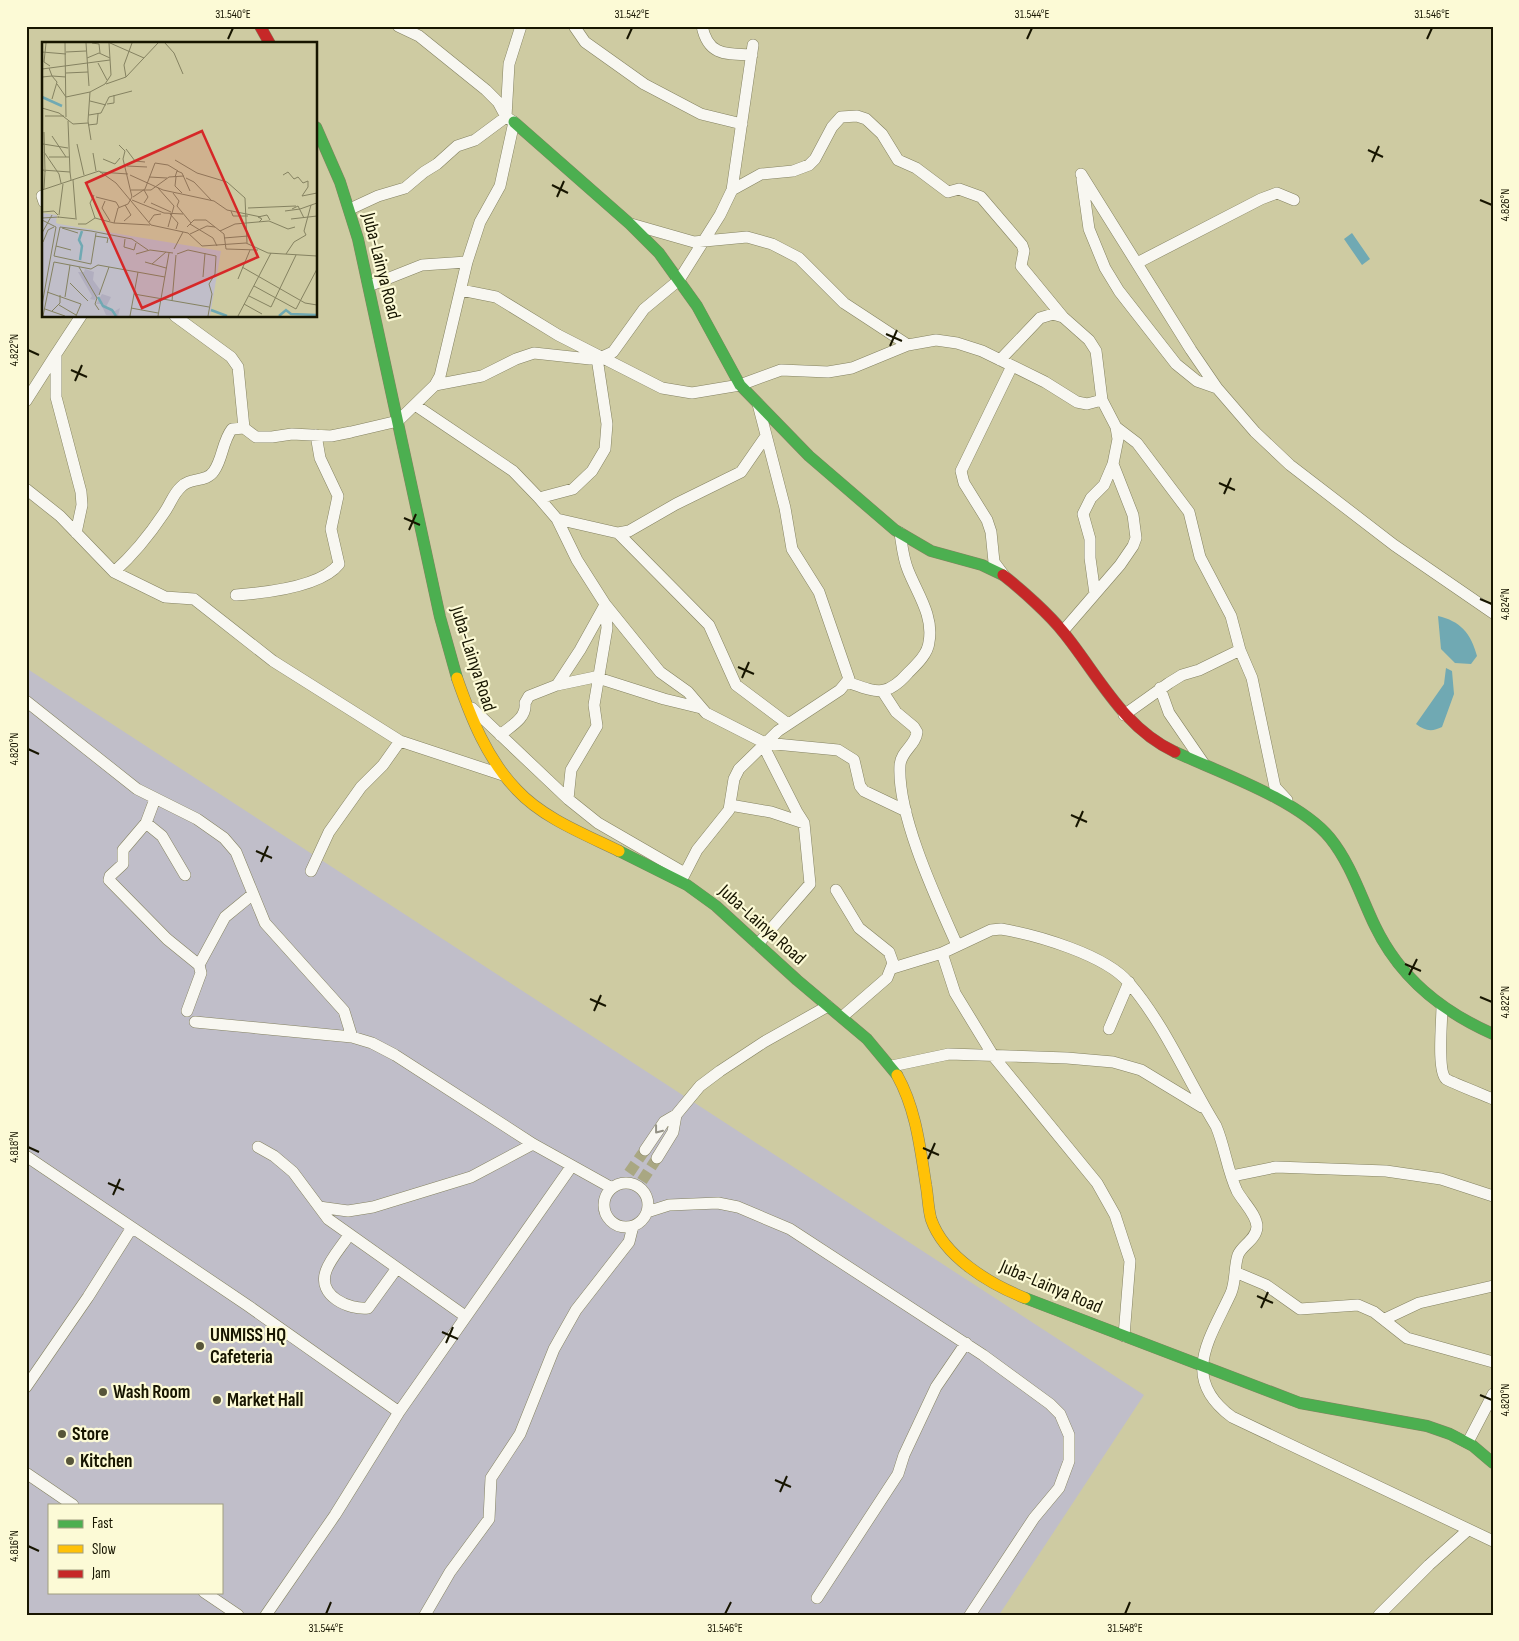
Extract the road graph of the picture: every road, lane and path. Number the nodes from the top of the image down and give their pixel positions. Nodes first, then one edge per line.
1 (260, 26) edge
2 (398, 26) edge
3 (521, 26) edge
4 (574, 26) edge
5 (702, 26) edge
6 (269, 42) edge
7 (510, 120) junction
8 (742, 124) junction
9 (318, 131) edge
10 (732, 190) junction
11 (1294, 200) dead end
12 (350, 209) junction
13 (630, 224) junction
14 (703, 241) junction
15 (467, 262) junction
16 (1137, 263) junction
17 (679, 280) junction
18 (369, 286) junction
19 (461, 290) junction
20 (1063, 317) junction
21 (178, 318) edge
22 (76, 319) edge
23 (908, 345) junction
24 (56, 354) junction
25 (600, 358) junction
26 (1000, 360) junction
27 (1012, 366) junction
28 (435, 385) junction
29 (740, 385) junction
30 (1217, 388) junction
31 (1102, 400) junction
32 (26, 401) edge
33 (758, 404) junction
34 (415, 405) junction
35 (398, 420) junction
36 (1116, 427) junction
37 (244, 428) junction
38 (316, 435) junction
39 (766, 436) junction
40 (1113, 464) junction
41 (26, 488) edge
42 (539, 498) junction
43 (557, 519) junction
44 (76, 533) junction
45 (618, 533) junction
46 (900, 533) junction
47 (114, 572) junction
48 (1004, 575) junction
49 (1095, 594) junction
50 (236, 596) dead end
51 (605, 604) junction
52 (1493, 613) edge
53 (1063, 631) junction
54 (1240, 650) junction
55 (600, 678) junction
56 (847, 682) junction
57 (557, 685) junction
58 (1160, 688) junction
59 (884, 692) junction
60 (26, 701) edge
61 (467, 703) junction
62 (701, 708) junction
63 (1124, 715) junction
64 (788, 724) junction
65 (500, 735) junction
66 (400, 741) junction
67 (764, 744) junction
68 (1206, 767) junction
69 (503, 775) junction
70 (568, 799) junction
71 (156, 800) junction
72 (730, 805) junction
73 (1296, 808) junction
74 (906, 811) junction
75 (146, 823) junction
76 (804, 823) junction
77 (311, 871) dead end
78 (185, 875) dead end
79 (683, 877) junction
80 (836, 890) dead end
81 (253, 894) junction
82 (758, 944) junction
83 (957, 945) junction
84 (942, 952) junction
85 (199, 965) junction
86 (893, 968) junction
87 (1129, 982) junction
88 (828, 1006) junction
89 (1442, 1006) junction
90 (187, 1011) dead end
91 (842, 1017) junction
92 (195, 1022) dead end
93 (1110, 1029) dead end
94 (1493, 1034) edge
95 (352, 1037) junction
96 (994, 1057) junction
97 (892, 1066) junction
98 (1493, 1099) edge
99 (1204, 1108) junction
100 (676, 1115) junction
101 (533, 1144) junction
102 (258, 1147) dead end
103 (644, 1150) tunnel mouth
104 (26, 1156) edge
105 (657, 1158) tunnel mouth
106 (572, 1167) junction
107 (629, 1174) tunnel mouth
108 (1232, 1176) junction
109 (615, 1187) junction
110 (1493, 1196) edge
111 (319, 1207) junction
112 (647, 1212) junction
113 (633, 1226) junction
114 (132, 1229) junction
115 (349, 1235) junction
116 (397, 1268) junction
117 (1235, 1272) junction
118 (1493, 1286) edge
119 (465, 1316) junction
120 (1385, 1319) junction
121 (1124, 1336) junction
122 (966, 1343) junction
123 (1493, 1362) edge
124 (1203, 1367) junction
125 (26, 1387) edge
126 (1493, 1394) edge
127 (399, 1412) junction
128 (1468, 1442) junction
129 (1493, 1462) edge
130 (26, 1473) edge
131 (72, 1504) edge
132 (1468, 1530) junction
133 (1493, 1541) edge
134 (207, 1594) edge
135 (817, 1598) dead end
136 (238, 1615) edge
137 (266, 1615) edge
138 (425, 1615) edge
139 (970, 1615) edge
140 (1379, 1615) edge

1 - 6 main road
2 - 7 street
3 - 7 street
4 - 8 street
5 - 8 street
7 - 12 street
7 - 13 main road
7 - 15 street
8 - 10 street
9 - 12 main road, Juba-Lainya Road
10 - 14 street
10 - 20 street
11 - 16 street
12 - 18 main road, Juba-Lainya Road
13 - 14 street
13 - 17 main road
14 - 17 street
14 - 23 street
15 - 18 street
15 - 19 street
16 - 30 street
16 - 30 street
17 - 25 street
17 - 29 main road
18 - 35 main road, Juba-Lainya Road
19 - 25 street
19 - 28 street
20 - 26 street
20 - 31 street
21 - 37 street
22 - 24 street
23 - 26 street
23 - 29 street
24 - 32 street
24 - 44 street
25 - 28 street
25 - 29 street
25 - 42 street
26 - 27 street
27 - 31 street
27 - 48 street
28 - 34 street
29 - 33 main road
30 - 52 street
31 - 36 street
33 - 39 street
33 - 46 main road
34 - 35 street
34 - 42 street
35 - 38 street
35 - 61 main road, Juba-Lainya Road
36 - 40 street
36 - 54 street
37 - 38 street
37 - 47 street
38 - 50 street
39 - 45 street
39 - 56 street
40 - 49 street
40 - 49 street
41 - 44 street
42 - 43 street
43 - 45 street
43 - 51 street
44 - 47 street
45 - 64 street
46 - 48 main road
46 - 59 street
47 - 66 street
48 - 53 main road
49 - 53 street
51 - 55 street
51 - 57 street
51 - 62 street
53 - 63 main road
54 - 58 street
54 - 73 street
55 - 57 street
55 - 62 street
55 - 70 street
56 - 59 street
56 - 64 street
57 - 65 street
58 - 63 street
58 - 68 street
59 - 74 street
60 - 71 street
61 - 65 street
61 - 69 main road, Juba-Lainya Road
62 - 67 street
63 - 68 main road
64 - 67 street
65 - 70 street
66 - 69 street
66 - 77 street
67 - 72 street
67 - 74 street
67 - 76 street
68 - 73 main road
69 - 79 main road, Juba-Lainya Road
70 - 79 street
71 - 75 street
71 - 81 street
72 - 76 street
72 - 79 street
73 - 89 main road
74 - 83 street
75 - 78 street
75 - 85 street
76 - 82 street
79 - 82 main road, Juba-Lainya Road
80 - 86 street
81 - 85 street
81 - 95 street
82 - 88 main road, Juba-Lainya Road
83 - 84 street
83 - 87 street
84 - 86 street
84 - 96 street
85 - 90 street
86 - 91 street
87 - 93 street
87 - 99 street
88 - 91 main road, Juba-Lainya Road
88 - 100 street
89 - 94 main road
89 - 98 street
91 - 97 main road, Juba-Lainya Road
92 - 95 street
95 - 101 street
96 - 97 street
96 - 99 street
96 - 121 street
97 - 121 main road, Juba-Lainya Road
99 - 108 street
100 -> 103 street
100 - 105 street
101 - 106 street
101 - 111 street
102 - 111 street
104 - 114 street
106 - 109 street
106 - 119 street
107 - 109 street
108 - 110 street
108 - 117 street
109 - 112 street
109 - 113 street
111 - 115 street
112 - 113 street
112 - 122 street
113 - 138 street
114 - 125 street
114 - 127 street
115 - 116 street
115 - 116 street
116 - 119 street
117 - 120 street
117 - 124 street
118 - 120 street
119 - 127 street
120 - 123 street
121 - 124 main road, Juba-Lainya Road
122 - 135 street
122 - 139 street
124 - 128 main road, Juba-Lainya Road
124 - 132 street
126 - 128 street
127 - 137 street
128 - 129 main road, Juba-Lainya Road
130 - 131 street
132 - 133 street
132 - 140 street
134 - 136 street

